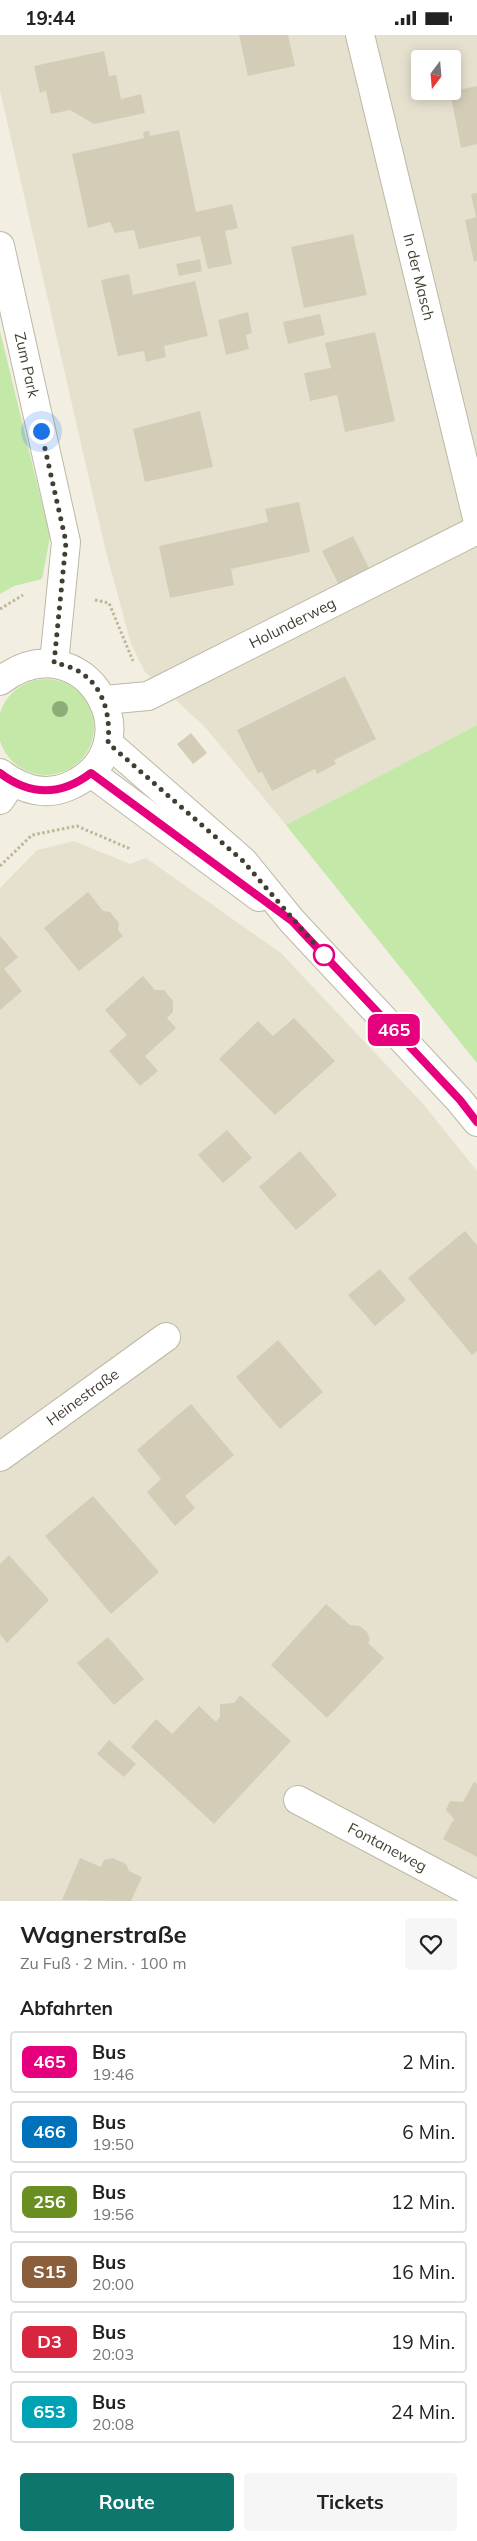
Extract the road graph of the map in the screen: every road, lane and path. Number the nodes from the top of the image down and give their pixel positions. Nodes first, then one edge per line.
1 (360, 35) edge
2 (0, 246) edge
3 (477, 518) edge
4 (477, 530) edge
5 (54, 663) junction
6 (0, 681) edge
7 (104, 700) junction
8 (108, 743) junction
9 (91, 773) junction
10 (4, 785) edge
11 (292, 921) junction
12 (477, 1122) edge
13 (166, 1337) dead end
14 (0, 1457) edge
15 (298, 1800) dead end
16 (477, 1895) edge

1 - 3 street, In der Masch
2 - 5 street, Zum Park
4 - 7 street, Holunderweg
5 - 6 street
5 - 7 street
7 - 8 street
8 - 9 street
8 - 11 street
9 - 10 street
9 - 11 street
11 - 12 street
13 - 14 street, Heinestraße
15 - 16 street, Fontaneweg

